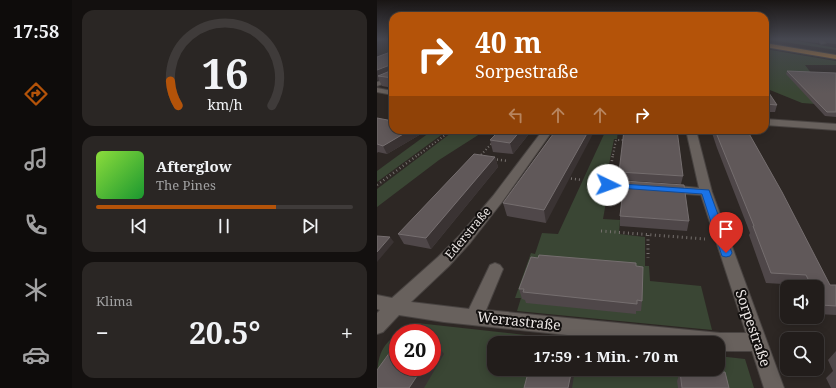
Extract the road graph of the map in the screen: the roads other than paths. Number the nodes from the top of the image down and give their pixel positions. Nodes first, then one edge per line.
1 (389, 80) edge
2 (377, 84) edge
3 (377, 90) edge
4 (389, 92) edge
5 (769, 122) edge
6 (836, 126) edge
7 (545, 134) edge
8 (692, 134) edge
9 (608, 185) road end
10 (706, 192) junction
11 (495, 270) dead end
12 (385, 304) edge
13 (474, 317) junction
14 (377, 326) edge
15 (757, 342) junction
16 (774, 388) edge

1 - 2 street
3 - 4 street
5 - 6 street
7 - 12 street, Ederstraße
8 - 10 street, Sorpestraße
9 - 10 street
10 - 15 street, Sorpestraße
11 - 13 street
12 - 13 street, Werrastraße
12 - 14 street, Ederstraße
13 - 15 street, Werrastraße
15 - 16 street, Sorpestraße

